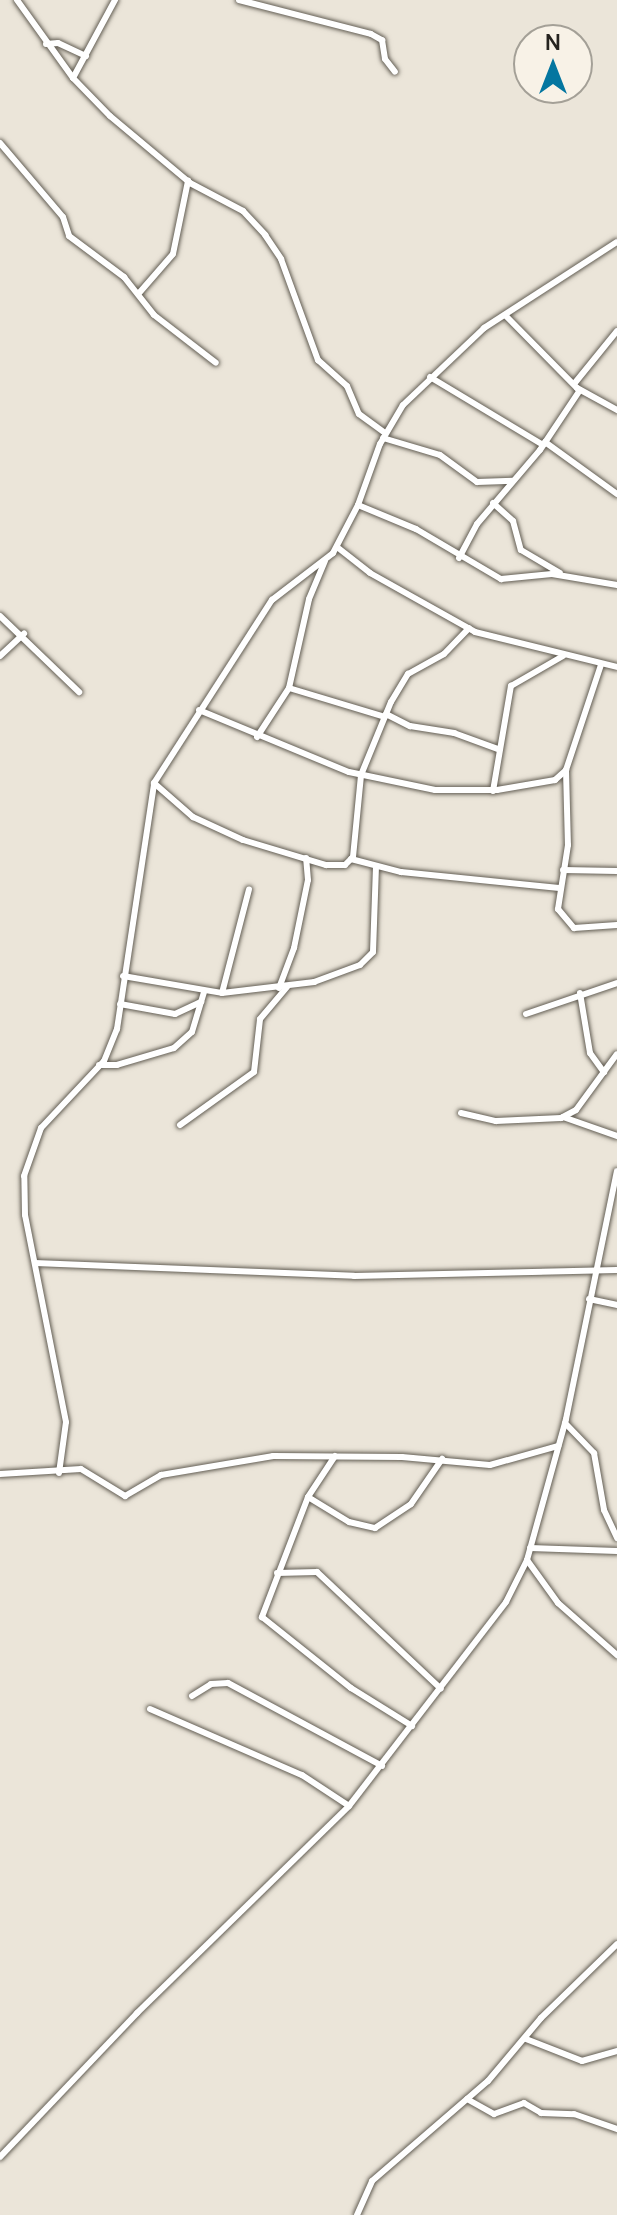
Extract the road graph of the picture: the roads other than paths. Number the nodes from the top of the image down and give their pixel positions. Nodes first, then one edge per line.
1 (17, 0) edge
2 (115, 0) edge
3 (239, 0) edge
4 (46, 44) junction
5 (86, 56) junction
6 (395, 72) dead end
7 (73, 78) junction
8 (0, 143) edge
9 (188, 181) junction
10 (617, 242) edge
11 (140, 292) junction
12 (505, 315) junction
13 (617, 331) edge
14 (216, 363) dead end
15 (430, 377) junction
16 (574, 384) junction
17 (580, 390) junction
18 (617, 410) edge
19 (384, 436) junction
20 (544, 444) junction
21 (513, 481) junction
22 (617, 494) edge
23 (493, 503) junction
24 (358, 505) junction
25 (337, 547) junction
26 (459, 558) junction
27 (326, 559) junction
28 (564, 575) junction
29 (617, 585) edge
30 (0, 616) edge
31 (469, 628) junction
32 (24, 634) junction
33 (0, 656) edge
34 (563, 656) junction
35 (617, 656) edge
36 (601, 665) junction
37 (615, 667) edge
38 (289, 688) junction
39 (79, 692) dead end
40 (199, 710) junction
41 (385, 715) junction
42 (257, 737) junction
43 (498, 749) junction
44 (566, 770) junction
45 (361, 775) junction
46 (154, 783) junction
47 (493, 791) junction
48 (306, 858) junction
49 (351, 859) junction
50 (376, 868) junction
51 (563, 870) junction
52 (617, 871) edge
53 (559, 888) junction
54 (249, 889) dead end
55 (617, 925) edge
56 (123, 976) junction
57 (617, 983) edge
58 (283, 987) junction
59 (204, 992) junction
60 (222, 993) junction
61 (580, 993) junction
62 (201, 1002) junction
63 (120, 1004) junction
64 (526, 1014) dead end
65 (617, 1054) edge
66 (99, 1065) junction
67 (604, 1072) junction
68 (461, 1113) dead end
69 (563, 1117) junction
70 (180, 1125) dead end
71 (617, 1136) edge
72 (617, 1171) edge
73 (35, 1263) junction
74 (617, 1270) edge
75 (593, 1271) junction
76 (589, 1299) junction
77 (617, 1305) edge
78 (565, 1423) junction
79 (558, 1446) junction
80 (335, 1456) junction
81 (442, 1459) junction
82 (59, 1473) junction
83 (0, 1474) edge
84 (308, 1497) junction
85 (617, 1538) edge
86 (530, 1548) junction
87 (617, 1551) edge
88 (527, 1560) junction
89 (277, 1573) junction
90 (617, 1655) edge
91 (441, 1689) junction
92 (192, 1696) dead end
93 (150, 1709) dead end
94 (412, 1726) junction
95 (382, 1766) junction
96 (349, 1806) junction
97 (617, 1944) edge
98 (526, 2039) junction
99 (617, 2051) edge
100 (467, 2099) junction
101 (617, 2129) edge
102 (0, 2157) edge
103 (357, 2215) edge

1 - 4 street
2 - 5 street
3 - 6 street
4 - 5 street
4 - 7 street
5 - 7 street
7 - 9 street
8 - 11 street
9 - 11 street
9 - 19 street
10 - 12 street
11 - 14 street
12 - 15 street
12 - 16 street
13 - 16 street
15 - 19 street
15 - 20 street
16 - 17 street
17 - 18 street
17 - 20 street
19 - 21 street
19 - 24 street
20 - 21 street
20 - 22 street
21 - 23 street
23 - 26 street
23 - 28 street
24 - 25 street
24 - 26 street
25 - 27 street
25 - 31 street
26 - 28 street
27 - 38 street
27 - 40 street
28 - 29 street
30 - 32 street
31 - 34 street
31 - 41 street
32 - 33 street
32 - 39 street
34 - 36 street
34 - 43 street
35 - 37 street
36 - 37 street
36 - 44 street
38 - 41 street
38 - 42 street
40 - 42 street
40 - 46 street
41 - 43 street
41 - 45 street
42 - 45 street
43 - 47 street
44 - 47 street
44 - 51 street
45 - 47 street
45 - 49 street
46 - 48 street
46 - 56 street
48 - 49 street
48 - 58 street
49 - 50 street
50 - 53 street
50 - 58 street
51 - 52 street
51 - 53 street
53 - 55 street
54 - 60 street
56 - 59 street
56 - 63 street
57 - 61 street
58 - 60 street
58 - 70 street
59 - 60 street
59 - 62 street
61 - 64 street
61 - 67 street
62 - 63 street
62 - 66 street
63 - 66 street
65 - 67 street
66 - 73 street
67 - 69 street
68 - 69 street
69 - 71 street
72 - 75 street
73 - 75 street
73 - 82 street
74 - 75 street
75 - 76 street
76 - 77 street
76 - 78 street
78 - 79 street
78 - 85 street
79 - 81 street
79 - 86 street
80 - 81 street
80 - 82 street
80 - 84 street
81 - 84 street
82 - 83 street
84 - 89 street
86 - 87 street
86 - 88 street
88 - 90 street
88 - 91 street
89 - 91 street
89 - 94 street
91 - 94 street
92 - 95 street
93 - 96 street
94 - 95 street
95 - 96 street
96 - 102 street
97 - 98 street
98 - 99 street
98 - 100 street
100 - 101 street
100 - 103 street

